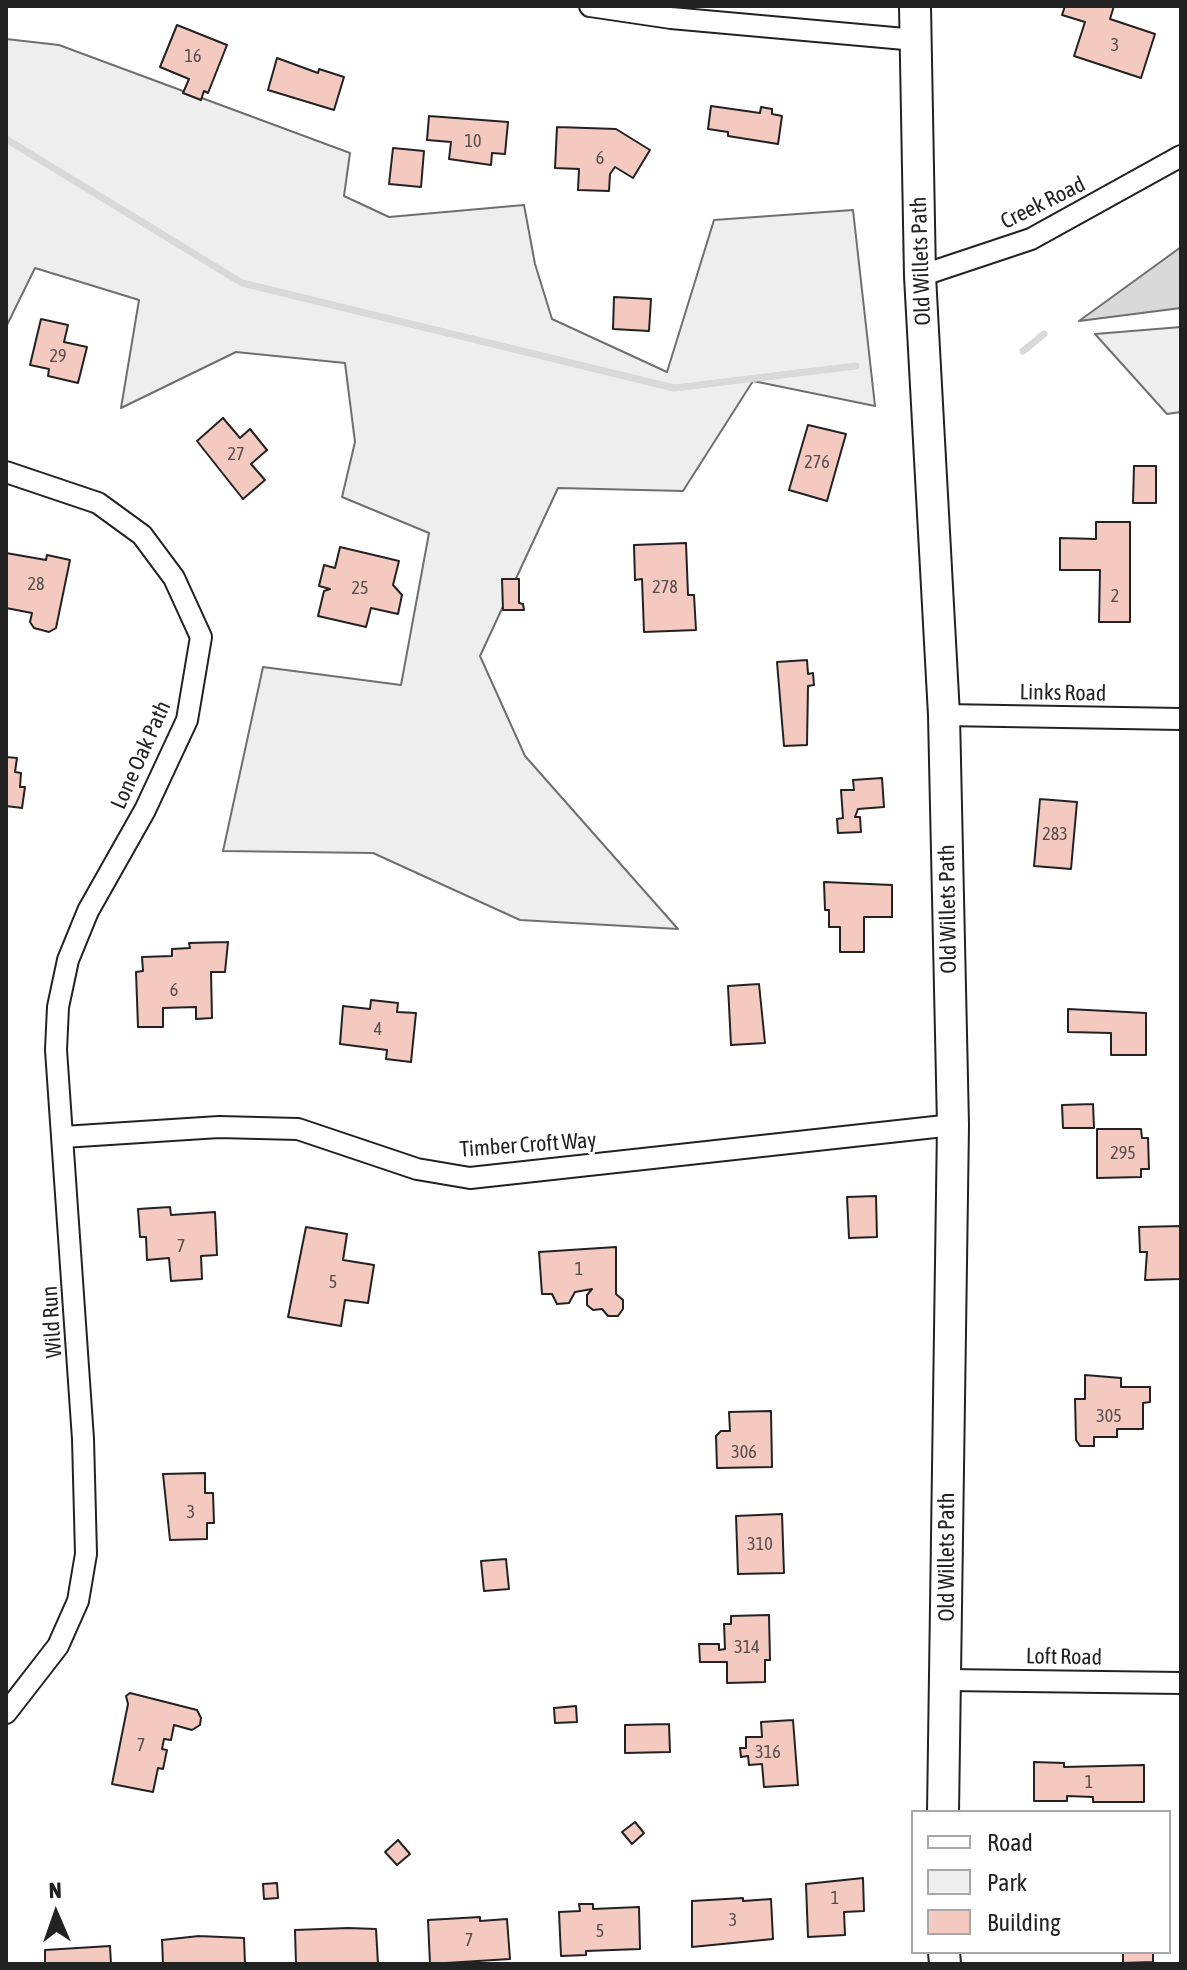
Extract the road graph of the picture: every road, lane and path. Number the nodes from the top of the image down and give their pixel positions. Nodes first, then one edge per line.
1 (590, 6) edge
2 (915, 6) edge
3 (916, 40) junction
4 (1181, 156) edge
5 (920, 276) junction
6 (6, 472) edge
7 (944, 715) junction
8 (1181, 719) edge
9 (88, 911) joint
10 (953, 1125) junction
11 (63, 1137) junction
12 (947, 1680) junction
13 (1181, 1683) edge
14 (6, 1713) edge
15 (943, 1810) edge

1 - 3 street
2 - 3 main road, Old Willets Path
3 - 5 main road, Old Willets Path
4 - 5 street, Creek Road
5 - 7 main road, Old Willets Path
6 - 9 street, Lone Oak Path
7 - 8 street, Links Road
7 - 10 main road, Old Willets Path
9 - 11 street, Wild Run
10 - 11 street, Timber Croft Way
10 - 12 main road, Old Willets Path
11 - 14 street, Wild Run
12 - 13 street, Loft Road
12 - 15 main road, Old Willets Path

